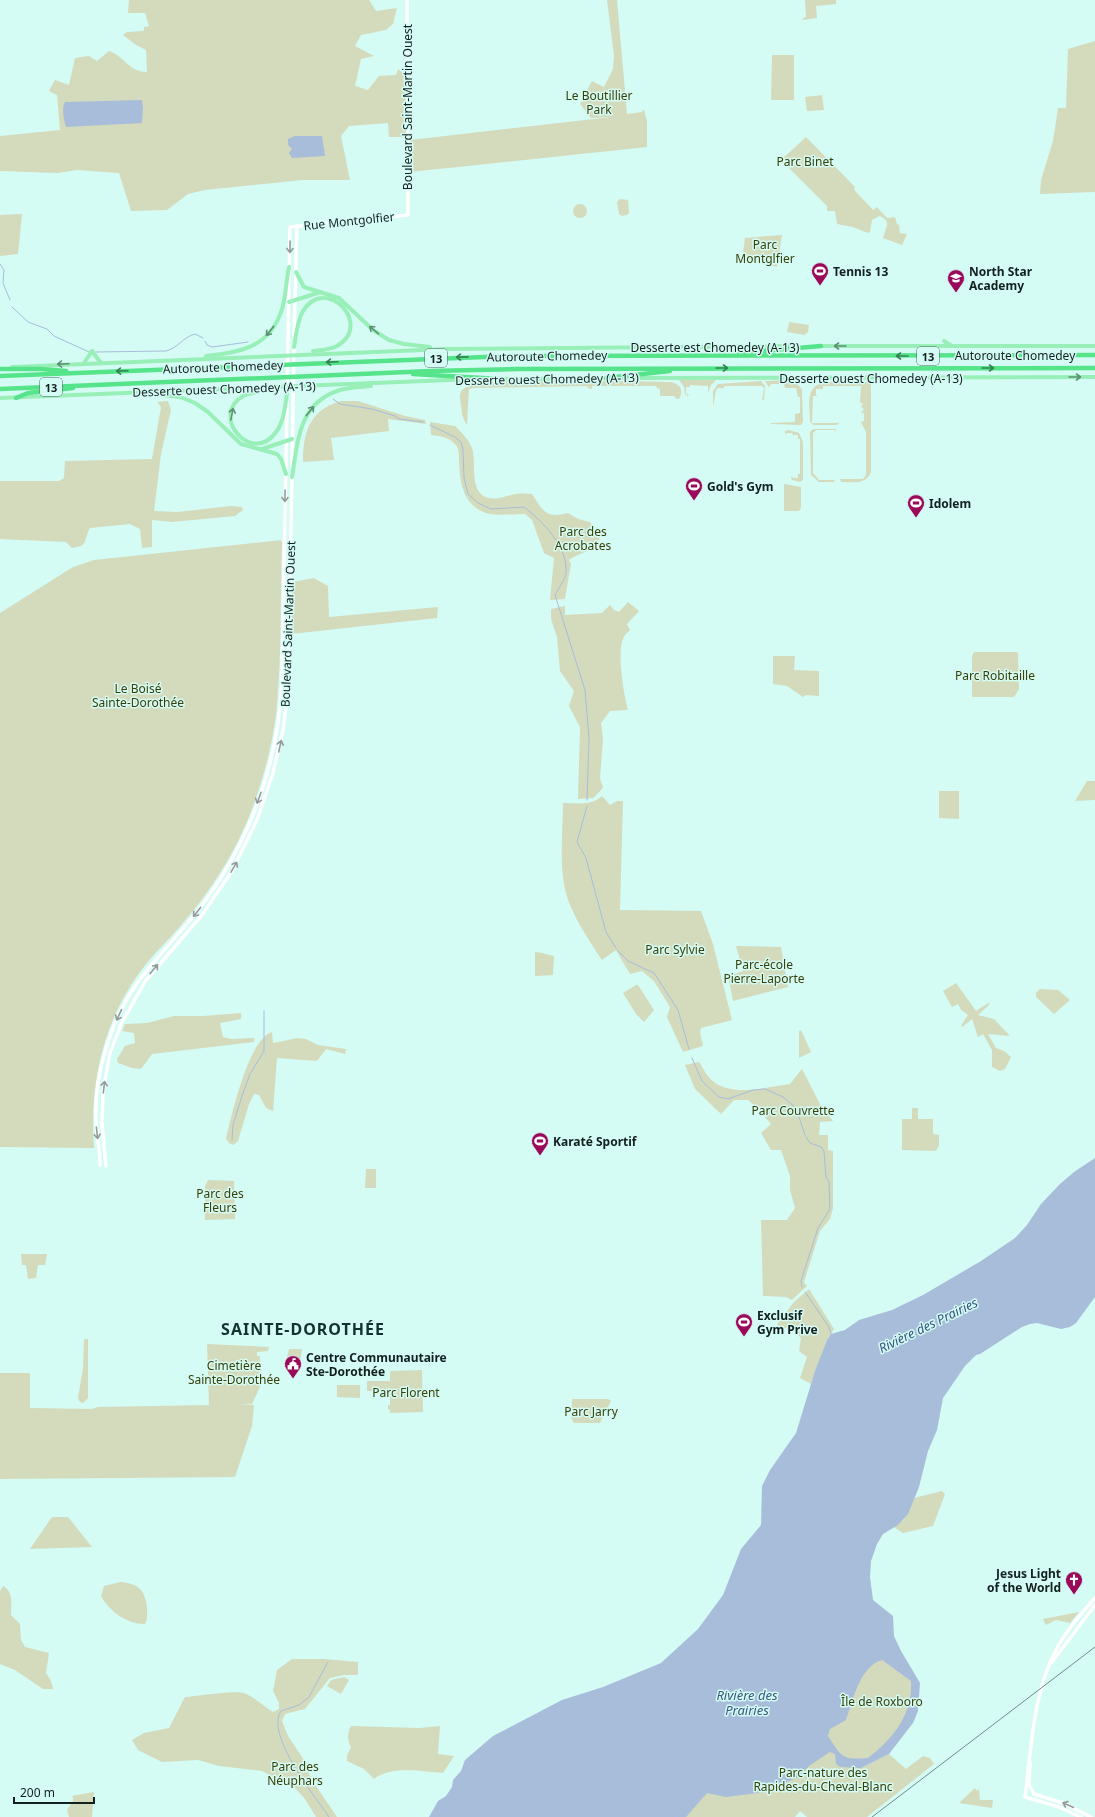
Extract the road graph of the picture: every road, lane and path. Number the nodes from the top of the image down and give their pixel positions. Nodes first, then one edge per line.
1 (407, 0) edge
2 (408, 215) joint
3 (297, 226) junction
4 (290, 227) joint
5 (289, 267) junction
6 (296, 272) junction
7 (322, 292) junction
8 (294, 300) junction
9 (289, 302) junction
10 (944, 341) dead end
11 (929, 342) dead end
12 (821, 346) junction
13 (923, 346) junction
14 (953, 346) junction
15 (1095, 346) edge
16 (294, 347) junction
17 (447, 349) junction
18 (297, 354) junction
19 (711, 355) junction
20 (1095, 355) edge
21 (176, 360) junction
22 (84, 363) junction
23 (101, 363) junction
24 (683, 368) junction
25 (1095, 368) edge
26 (0, 369) edge
27 (83, 372) junction
28 (390, 373) junction
29 (0, 376) edge
30 (1095, 377) edge
31 (606, 378) junction
32 (794, 378) junction
33 (825, 378) junction
34 (500, 379) junction
35 (391, 382) junction
36 (798, 382) dead end
37 (818, 382) dead end
38 (102, 385) junction
39 (284, 386) junction
40 (0, 389) edge
41 (139, 392) junction
42 (287, 394) junction
43 (0, 398) edge
44 (16, 398) junction
45 (292, 439) junction
46 (287, 441) junction
47 (262, 449) junction
48 (286, 474) junction
49 (292, 477) junction
50 (100, 1164) dead end
51 (106, 1166) dead end
52 (1095, 1598) edge
53 (1095, 1605) edge
54 (1048, 1668) junction
55 (1029, 1755) junction
56 (1081, 1817) edge
57 (1091, 1817) edge

1 - 2 main road, Boulevard Saint-Martin Ouest
2 - 3 main road, Rue Montgolfier
3 - 4 main road, Rue Montgolfier
3 - 6 main road, Boulevard Saint-Martin Ouest
4 -> 5 main road, Boulevard Saint-Martin Ouest
5 - 9 main road, Boulevard Saint-Martin Ouest
5 -> 21 main road
6 - 7 main road
6 - 8 main road, Boulevard Saint-Martin Ouest
7 - 8 main road
17 -> 7 main road
8 - 9 main road
8 - 16 main road, Boulevard Saint-Martin Ouest
9 - 42 main road, Boulevard Saint-Martin Ouest
10 - 14 main road
11 - 13 main road
13 -> 12 main road, Desserte est Chomedey (A-13)
12 - 17 main road, Desserte est Chomedey (A-13)
12 - 19 highway
13 - 14 main road, Desserte est Chomedey (A-13)
14 - 15 main road, Desserte est Chomedey (A-13)
16 - 18 main road
16 - 45 main road, Boulevard Saint-Martin Ouest
17 - 18 main road, Desserte est Chomedey (A-13)
18 - 21 main road, Desserte est Chomedey (A-13)
20 -> 19 highway, Autoroute Chomedey / 13
19 -> 27 highway, Autoroute Chomedey / 13
21 - 23 main road, Desserte est Chomedey (A-13)
22 - 23 main road, Desserte est Chomedey (A-13)
22 - 23 main road
22 -> 26 main road, Desserte est Chomedey (A-13)
24 -> 25 highway, Autoroute Chomedey / 13
24 - 28 highway, Autoroute Chomedey / 13
24 - 31 highway
26 - 27 highway
27 - 29 highway, Autoroute Chomedey / 13
28 - 34 highway
28 - 38 highway, Autoroute Chomedey / 13
33 -> 30 main road, Desserte ouest Chomedey (A-13)
31 - 32 main road, Desserte ouest Chomedey (A-13)
31 - 34 main road, Desserte ouest Chomedey (A-13)
32 - 33 main road, Desserte ouest Chomedey (A-13)
32 - 36 main road
33 - 37 main road
34 - 35 main road, Desserte ouest Chomedey (A-13)
35 - 39 main road, Desserte ouest Chomedey (A-13)
49 -> 35 main road
38 - 40 highway, Autoroute Chomedey / 13
38 - 44 highway
39 - 41 main road, Desserte ouest Chomedey (A-13)
42 -> 39 main road
41 - 44 main road, Desserte ouest Chomedey (A-13)
41 - 47 main road
42 - 46 main road, Boulevard Saint-Martin Ouest
43 - 44 main road, Desserte ouest Chomedey (A-13)
45 - 46 main road
45 - 49 main road, Boulevard Saint-Martin Ouest
46 - 47 main road
46 - 48 main road, Boulevard Saint-Martin Ouest
47 - 48 main road
48 -> 50 main road, Boulevard Saint-Martin Ouest
51 -> 49 main road, Boulevard Saint-Martin Ouest
52 - 54 main road
53 - 54 main road
54 - 55 main road
55 - 56 main road
57 -> 55 main road

